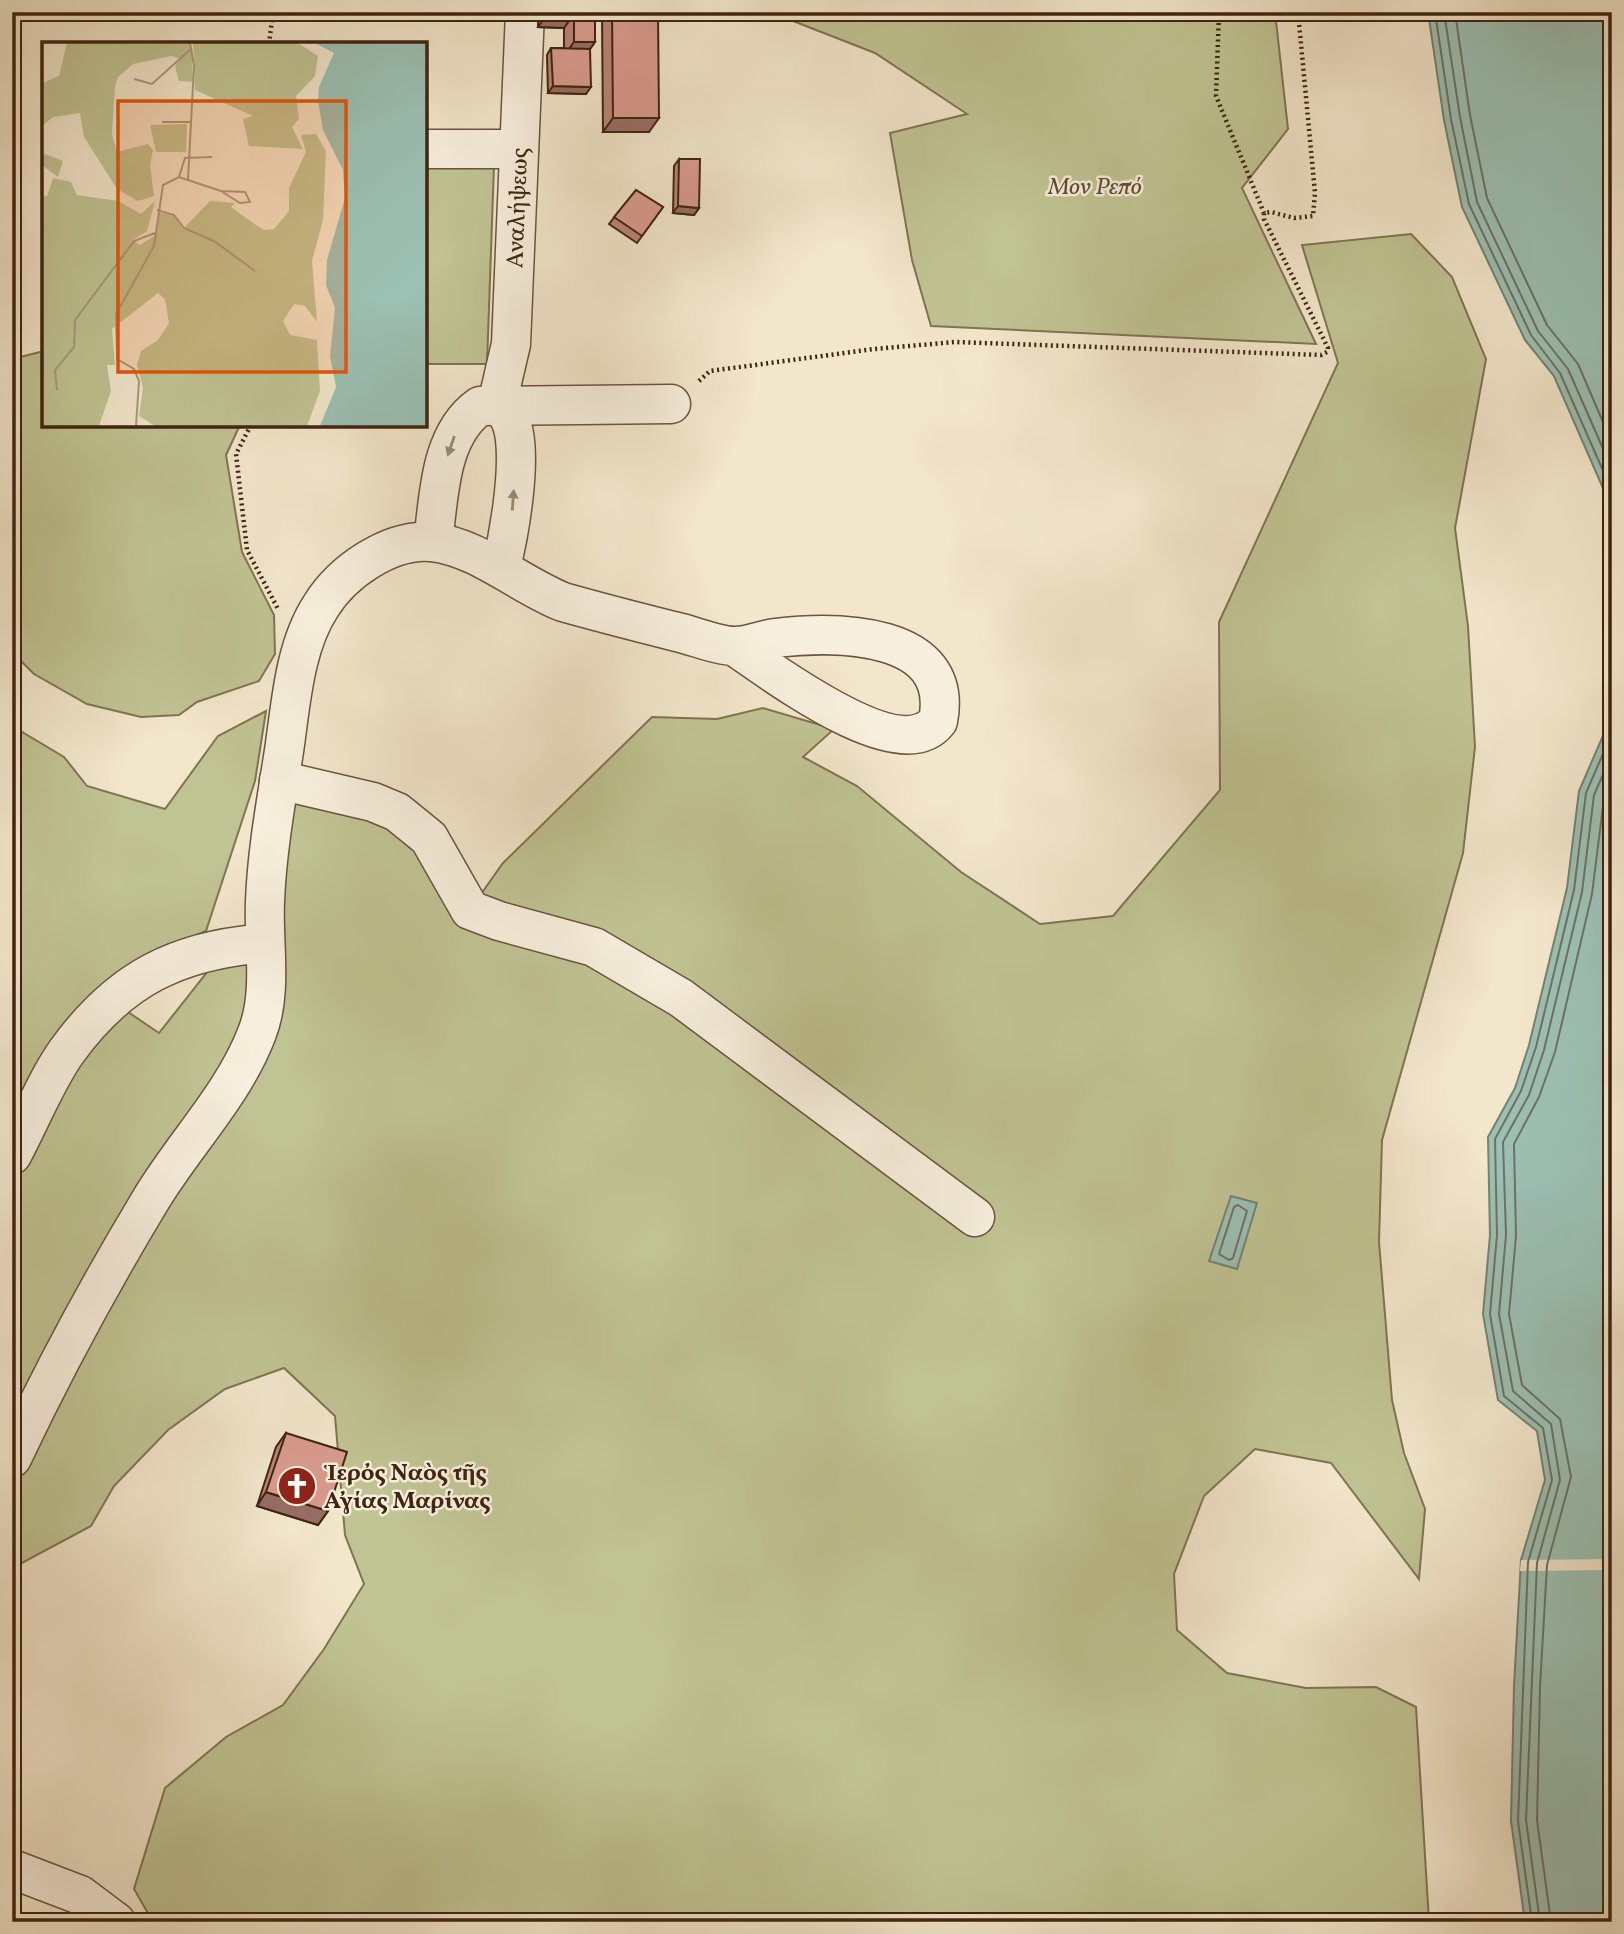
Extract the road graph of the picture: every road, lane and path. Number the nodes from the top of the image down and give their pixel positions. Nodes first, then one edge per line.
1 (273, 12) edge
2 (525, 12) edge
3 (1219, 12) edge
4 (1298, 12) edge
5 (270, 42) edge
6 (427, 149) edge
7 (519, 149) junction
8 (1264, 213) junction
9 (497, 404) junction
10 (671, 404) joint
11 (250, 427) edge
12 (433, 542) junction
13 (501, 567) junction
14 (313, 620) junction
15 (734, 646) junction
16 (279, 780) junction
17 (265, 943) junction
18 (12, 1155) edge
19 (975, 1217) dead end
20 (12, 1458) edge
21 (12, 1869) edge
22 (116, 1922) edge

1 - 5 path
2 - 7 street, Αναλήψεως
3 - 8 path
4 - 8 path
6 - 7 street
7 - 9 street, Αναλήψεως
8 - 10 path
9 - 10 street
9 -> 12 street
13 -> 9 street
11 - 14 path
12 - 13 street
12 - 14 street
13 - 15 street
14 - 16 street
15 - 15 street
16 - 17 street
16 - 19 street
17 - 18 street
17 - 20 street
21 - 22 street

